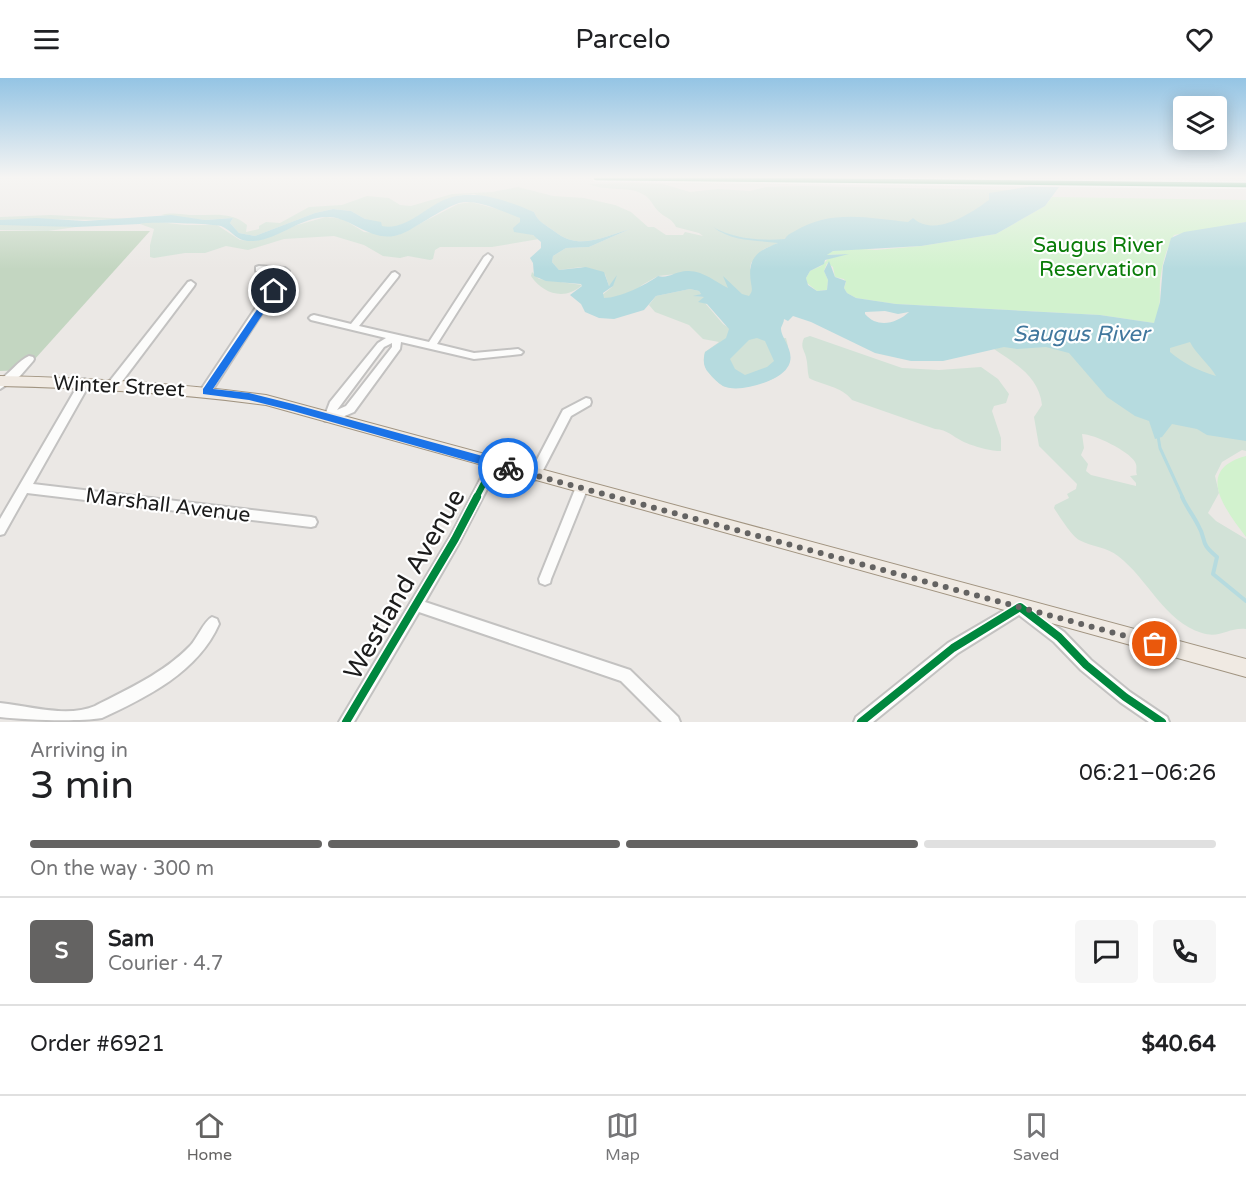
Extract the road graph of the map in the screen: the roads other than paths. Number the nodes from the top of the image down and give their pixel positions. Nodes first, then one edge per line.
1 (488, 257) dead end
2 (259, 269) dead end
3 (395, 275) dead end
4 (191, 284) dead end
5 (314, 318) dead end
6 (353, 327) junction
7 (396, 337) junction
8 (431, 346) junction
9 (518, 352) dead end
10 (29, 358) dead end
11 (1, 382) edge
12 (85, 383) junction
13 (113, 385) junction
14 (206, 392) junction
15 (586, 402) dead end
16 (329, 418) junction
17 (494, 464) junction
18 (535, 475) junction
19 (24, 488) junction
20 (582, 488) junction
21 (311, 522) dead end
22 (0, 530) edge
23 (544, 579) dead end
24 (416, 605) junction
25 (1020, 607) junction
26 (212, 624) dead end
27 (1246, 668) edge
28 (0, 710) edge
29 (346, 722) edge
30 (673, 722) edge
31 (861, 722) edge
32 (1162, 722) edge

1 - 8 street
2 - 14 street
3 - 6 street
4 - 13 street
5 - 6 street
6 - 7 street
7 - 8 street
7 - 16 street
8 - 9 street
10 - 11 street
11 - 12 main road, Winter Street
12 - 13 main road, Winter Street
12 - 19 street
13 - 14 main road, Winter Street
14 - 16 main road, Winter Street
15 - 18 street
16 - 17 main road, Winter Street
17 - 18 main road, Winter Street
17 - 24 street, Westland Avenue
18 - 20 main road, Winter Street
19 - 21 street, Marshall Avenue
19 - 22 street
20 - 23 street
20 - 25 main road, Winter Street
24 - 29 street, Westland Avenue
24 - 30 street
25 - 27 main road, Winter Street
25 - 31 street
25 - 32 street
26 - 28 street

